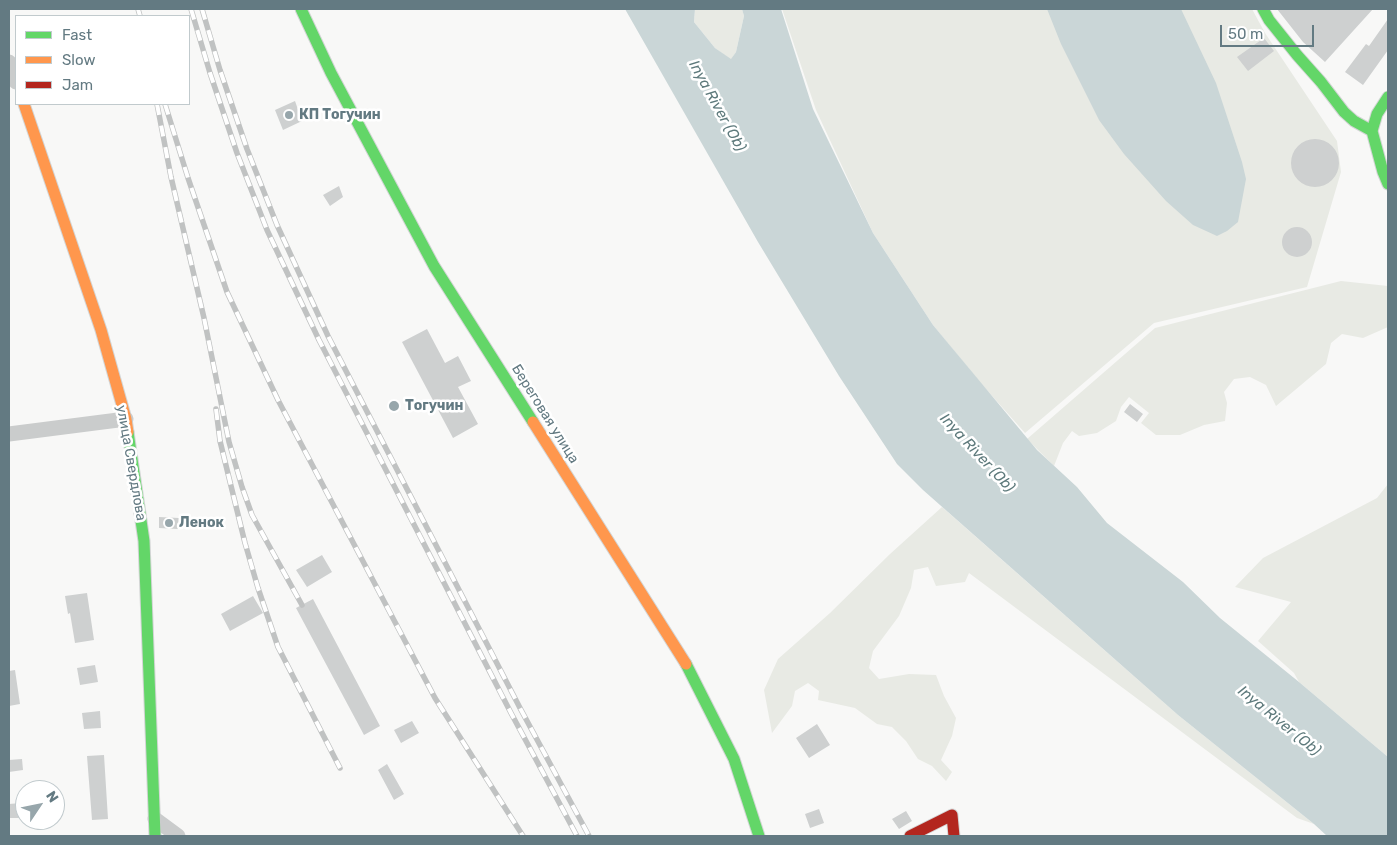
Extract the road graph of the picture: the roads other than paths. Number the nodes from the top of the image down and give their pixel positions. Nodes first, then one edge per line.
1 (301, 9) edge
2 (1263, 9) edge
3 (9, 62) edge
4 (15, 79) edge
5 (1388, 97) edge
6 (24, 105) edge
7 (1372, 131) junction
8 (1388, 184) edge
9 (126, 419) junction
10 (9, 434) edge
11 (155, 819) junction
12 (155, 836) edge
13 (178, 836) edge
14 (759, 836) edge
15 (910, 836) edge
16 (954, 836) edge

1 - 14 street, Береговая улица
2 - 7 street
3 - 4 street
5 - 7 street
6 - 9 street, улица Свердлова
7 - 8 street
9 - 10 street
9 - 11 street, улица Свердлова
11 - 12 street, улица Свердлова
11 - 13 street
15 - 16 street

